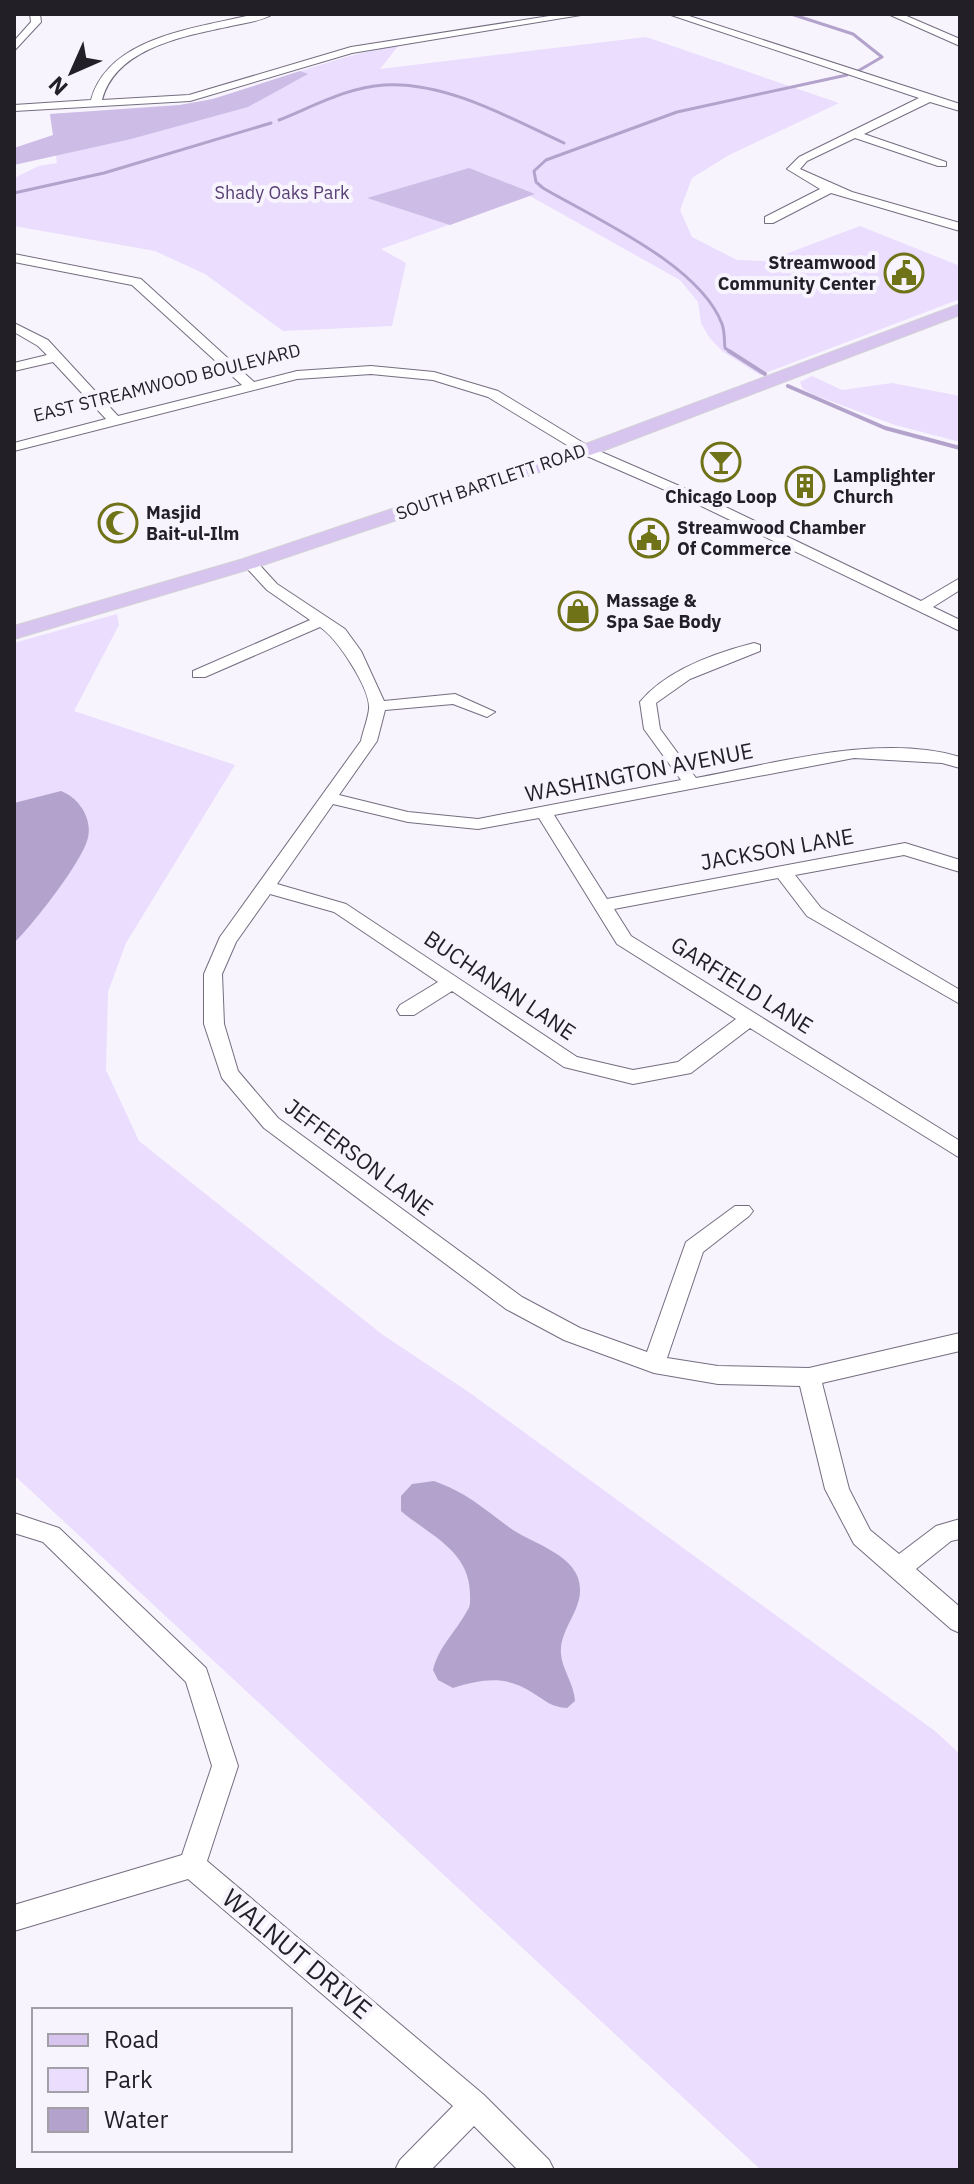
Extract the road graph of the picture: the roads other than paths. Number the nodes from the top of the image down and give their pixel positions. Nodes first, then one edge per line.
1 (35, 14) edge
2 (268, 14) edge
3 (484, 14) edge
4 (582, 14) edge
5 (673, 14) edge
6 (893, 14) edge
7 (494, 28) junction
8 (960, 43) edge
9 (14, 48) edge
10 (929, 98) junction
11 (96, 102) junction
12 (14, 108) edge
13 (960, 108) edge
14 (856, 135) junction
15 (942, 164) dead end
16 (831, 188) junction
17 (769, 220) dead end
18 (960, 227) edge
19 (14, 258) edge
20 (960, 309) edge
21 (14, 327) edge
22 (55, 357) junction
23 (14, 367) edge
24 (247, 383) junction
25 (112, 417) junction
26 (14, 440) edge
27 (14, 447) edge
28 (592, 448) junction
29 (250, 563) junction
30 (960, 583) edge
31 (928, 604) junction
32 (960, 612) edge
33 (322, 620) junction
34 (960, 626) edge
35 (14, 633) edge
36 (754, 648) dead end
37 (199, 674) dead end
38 (378, 706) junction
39 (487, 712) dead end
40 (960, 763) edge
41 (692, 784) junction
42 (328, 798) junction
43 (545, 814) junction
44 (960, 866) edge
45 (782, 871) junction
46 (267, 887) junction
47 (600, 906) junction
48 (453, 982) junction
49 (960, 998) edge
50 (407, 1010) dead end
51 (750, 1018) junction
52 (960, 1151) edge
53 (742, 1211) dead end
54 (960, 1342) edge
55 (654, 1364) junction
56 (809, 1377) junction
57 (14, 1523) edge
58 (960, 1529) edge
59 (898, 1569) junction
60 (960, 1622) edge
61 (192, 1865) junction
62 (14, 1918) edge
63 (474, 2105) junction
64 (410, 2170) edge
65 (539, 2170) edge

1 - 9 street
2 - 11 street
3 - 7 street
4 - 7 street
5 - 10 street
6 - 8 street
7 - 11 street
10 - 13 street
10 - 14 street
11 - 12 street
14 - 15 street
14 - 16 street
16 - 17 street
16 - 18 street
19 - 24 street
20 - 28 main road, SOUTH BARTLETT ROAD
21 - 22 street
22 - 23 street
22 - 25 street
24 - 25 street, EAST STREAMWOOD BOULEVARD
24 - 28 street, EAST STREAMWOOD BOULEVARD
25 - 26 street, EAST STREAMWOOD BOULEVARD
25 - 27 street, EAST STREAMWOOD BOULEVARD
28 - 29 main road, SOUTH BARTLETT ROAD
28 - 31 street, EAST STREAMWOOD BOULEVARD
29 - 33 street
29 - 35 main road, SOUTH BARTLETT ROAD
30 - 31 street
31 - 32 street
31 - 34 street
33 - 37 street
33 - 38 street
36 - 41 street
38 - 39 street
38 - 42 street, JEFFERSON LANE
40 - 41 street, WASHINGTON AVENUE
41 - 43 street, WASHINGTON AVENUE
42 - 43 street, WASHINGTON AVENUE
42 - 46 street, JEFFERSON LANE
43 - 47 street, GARFIELD LANE
44 - 45 street, JACKSON LANE
45 - 47 street, JACKSON LANE
45 - 49 street
46 - 48 street, BUCHANAN LANE
46 - 55 street, JEFFERSON LANE
47 - 51 street, GARFIELD LANE
48 - 50 street
48 - 51 street, BUCHANAN LANE
51 - 52 street, GARFIELD LANE
53 - 55 street
54 - 56 street, JEFFERSON LANE
55 - 56 street, JEFFERSON LANE
56 - 59 street
57 - 61 street
58 - 59 street
59 - 60 street
61 - 62 street
61 - 63 street, WALNUT DRIVE
63 - 64 street
63 - 65 street, WALNUT DRIVE

